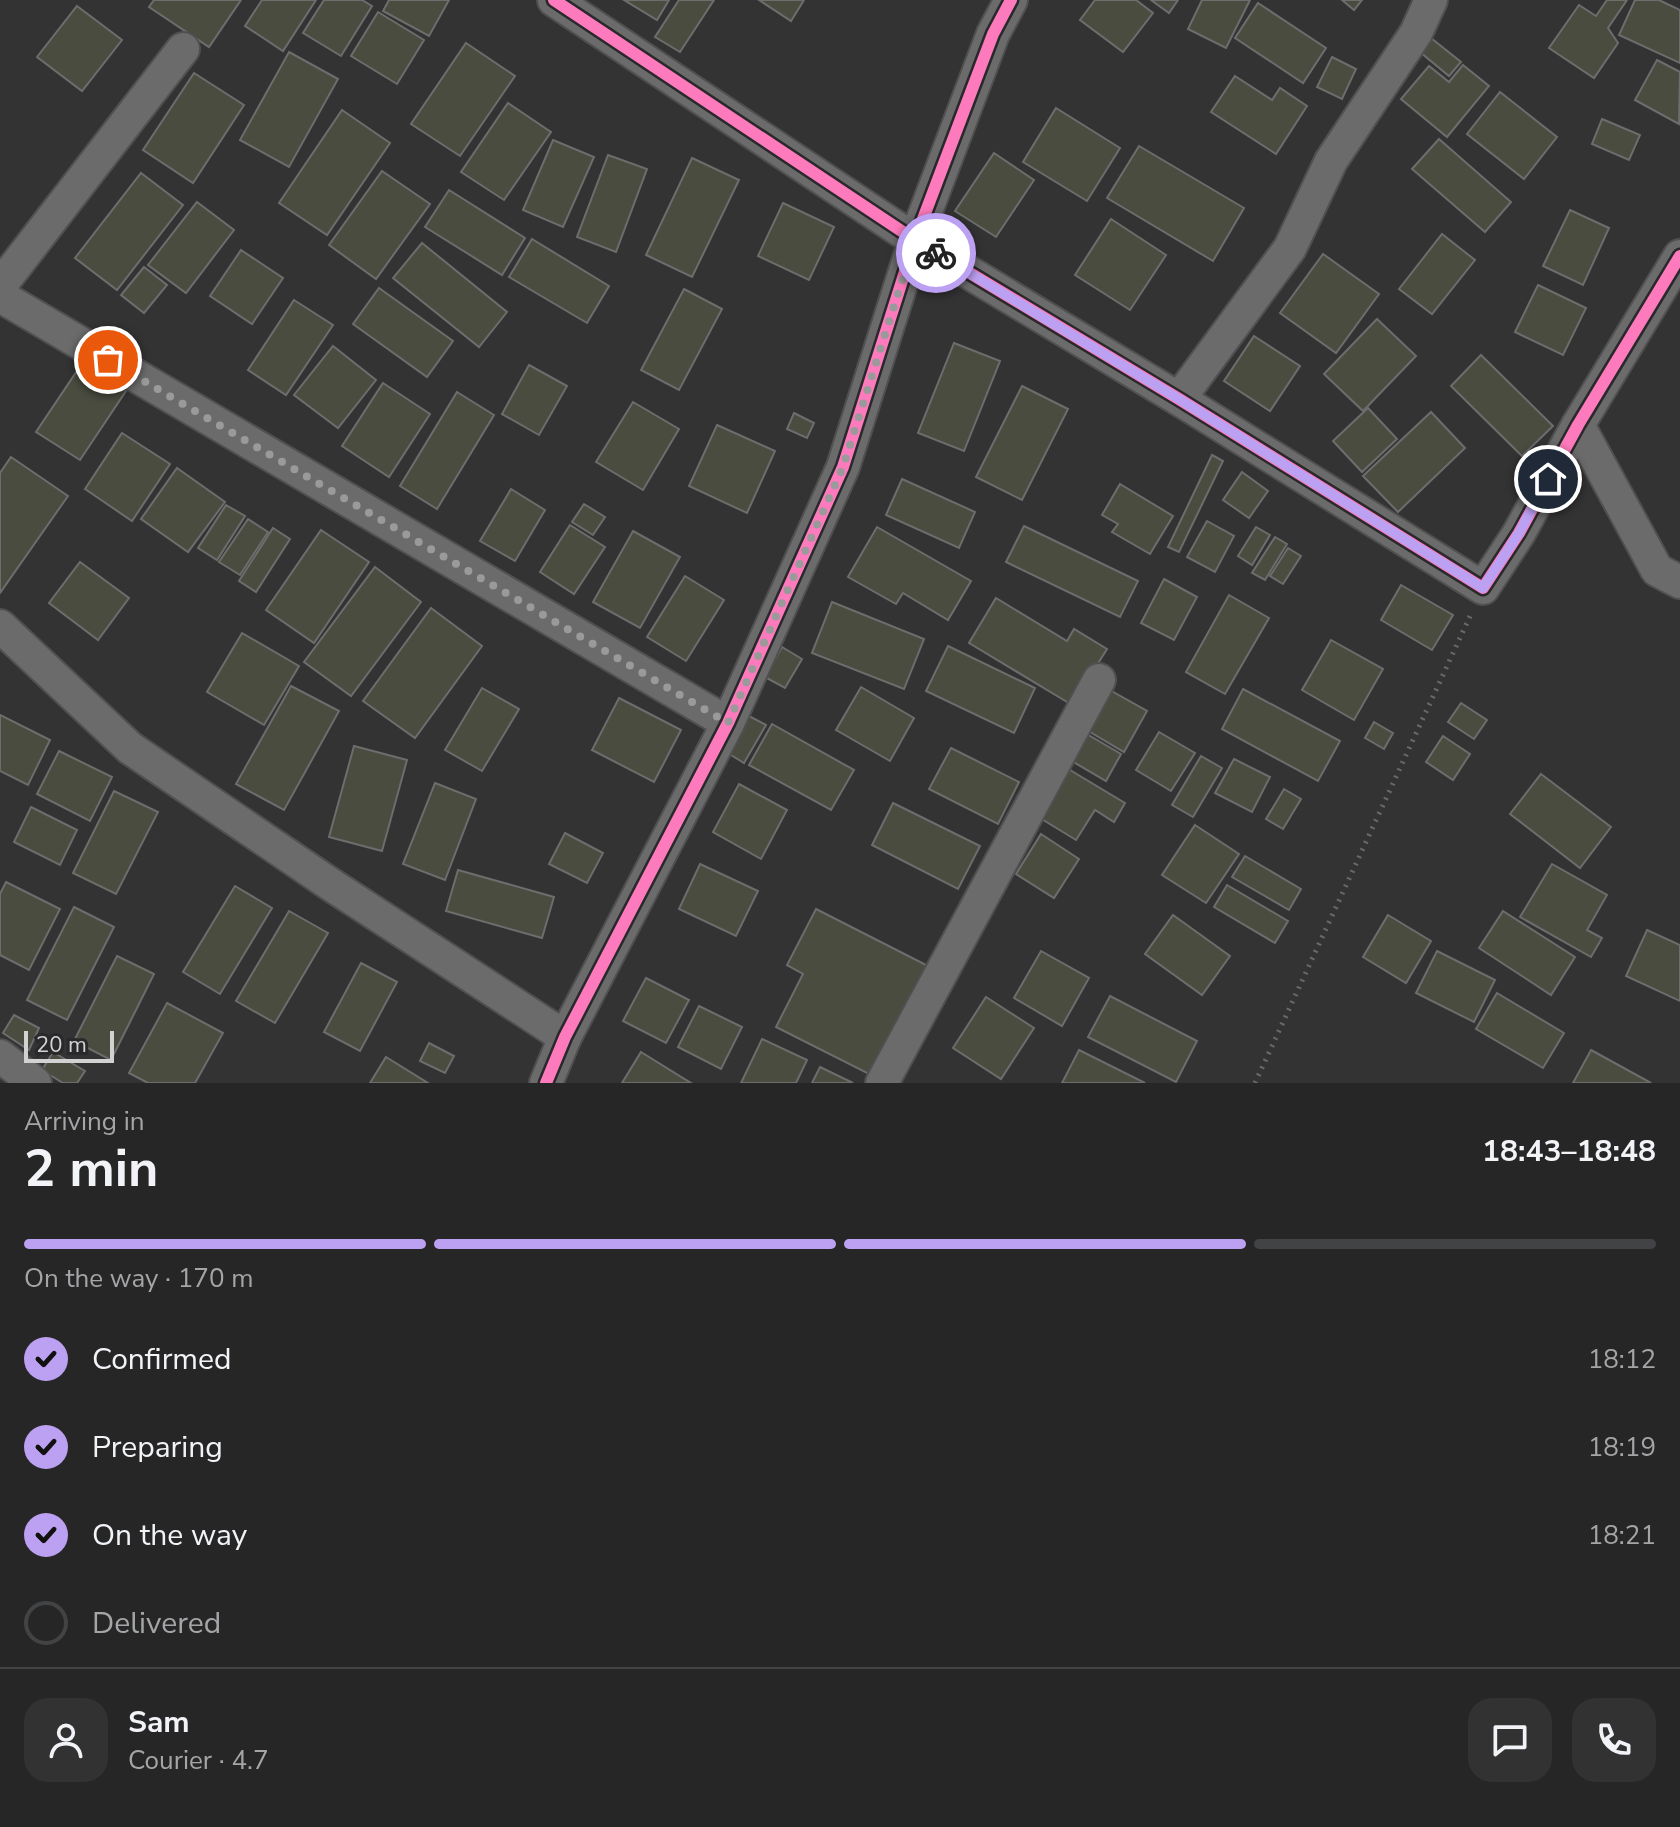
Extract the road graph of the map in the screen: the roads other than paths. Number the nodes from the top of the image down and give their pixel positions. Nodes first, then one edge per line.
1 (554, 0) edge
2 (1011, 0) edge
3 (1431, 0) edge
4 (183, 49) dead end
5 (915, 240) junction
6 (1680, 256) edge
7 (0, 286) edge
8 (0, 296) edge
9 (1179, 399) junction
10 (1578, 425) junction
11 (1680, 582) edge
12 (0, 626) edge
13 (1099, 680) dead end
14 (728, 723) junction
15 (565, 1037) junction
16 (0, 1056) edge
17 (35, 1083) edge
18 (546, 1083) edge
19 (882, 1083) edge

1 - 5 street
2 - 5 street
3 - 9 street
4 - 7 street
5 - 9 street
5 - 14 street
6 - 10 street
8 - 14 street
9 - 10 street
10 - 11 street
12 - 15 street
13 - 19 street
14 - 15 street
15 - 18 street
16 - 17 street

